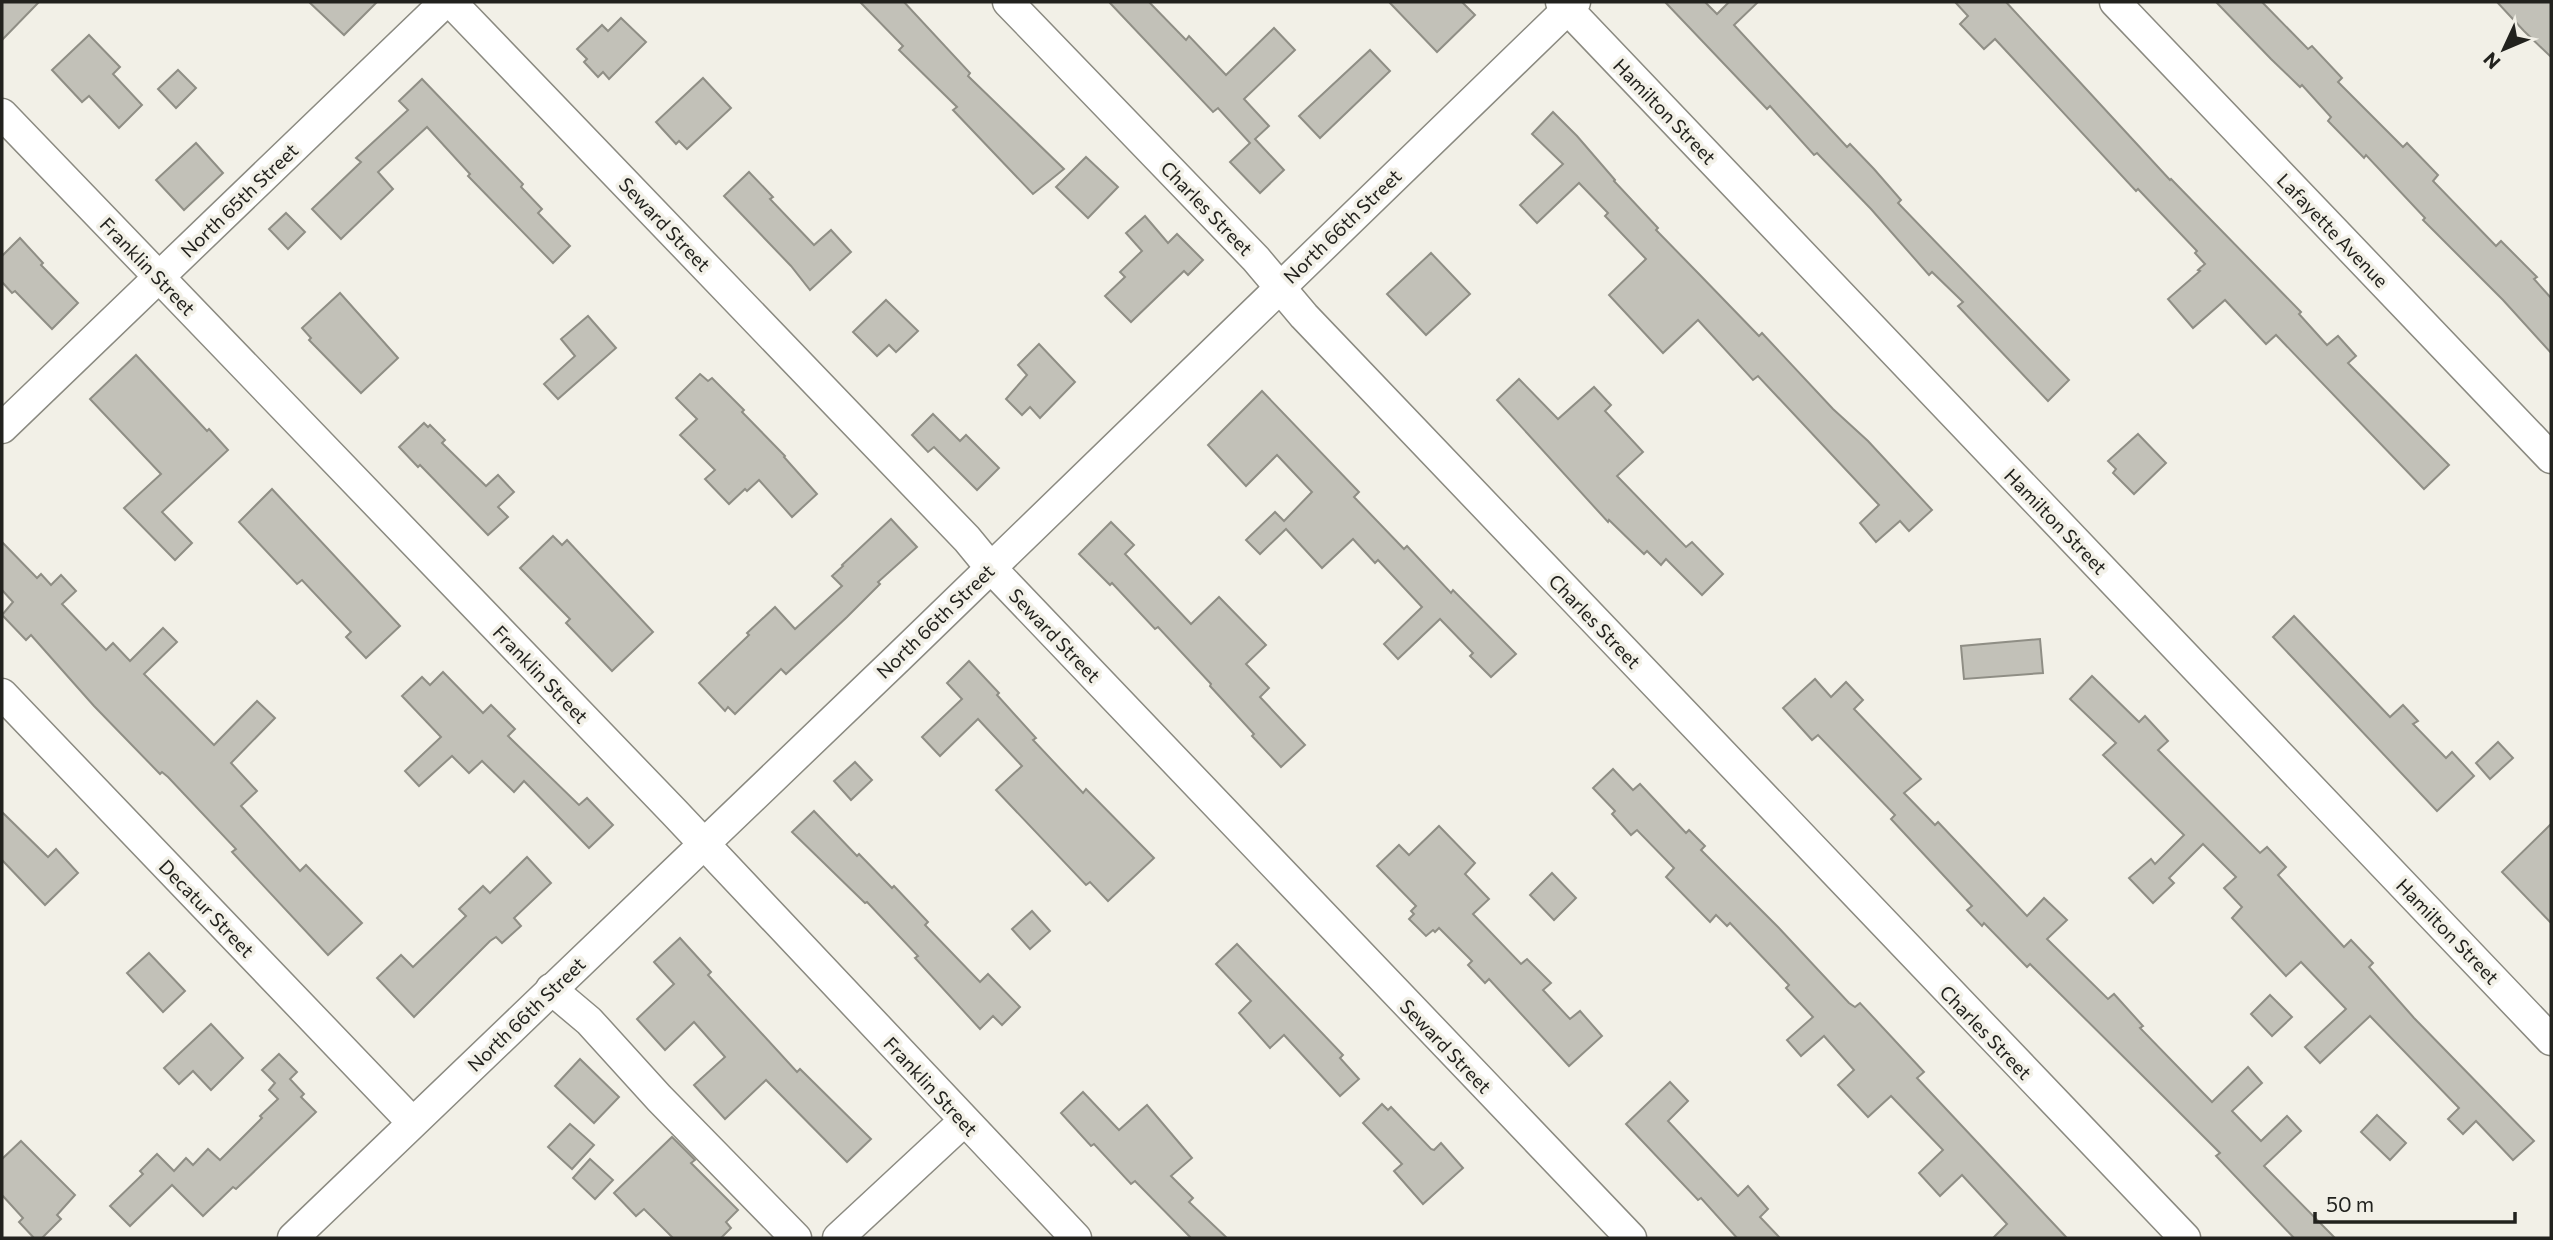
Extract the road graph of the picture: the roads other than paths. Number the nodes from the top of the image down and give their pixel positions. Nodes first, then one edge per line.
1 (445, 2) edge
2 (451, 2) edge
3 (1008, 2) edge
4 (2115, 2) edge
5 (1568, 4) edge
6 (2, 114) edge
7 (159, 277) junction
8 (1279, 286) junction
9 (2, 428) edge
10 (2551, 458) edge
11 (990, 566) junction
12 (2, 694) edge
13 (702, 844) junction
14 (551, 989) junction
15 (2551, 1040) edge
16 (964, 1121) junction
17 (412, 1122) junction
18 (293, 1238) edge
19 (796, 1238) edge
20 (838, 1238) edge
21 (1076, 1238) edge
22 (1631, 1238) edge
23 (2185, 1238) edge

1 - 7 street, North 65th Street
2 - 11 street, Seward Street
3 - 8 street, Charles Street
4 - 10 street, Lafayette Avenue
5 - 8 street, North 66th Street
5 - 15 street, Hamilton Street
6 - 7 street, Franklin Street
7 - 9 street, North 65th Street
7 - 13 street, Franklin Street
8 - 11 street, North 66th Street
8 - 23 street, Charles Street
11 - 13 street, North 66th Street
11 - 22 street, Seward Street
12 - 17 street, Decatur Street
13 - 14 street, North 66th Street
13 - 16 street, Franklin Street
14 - 17 street, North 66th Street
14 - 19 street
16 - 20 street
16 - 21 street, Franklin Street
17 - 18 street, North 66th Street

